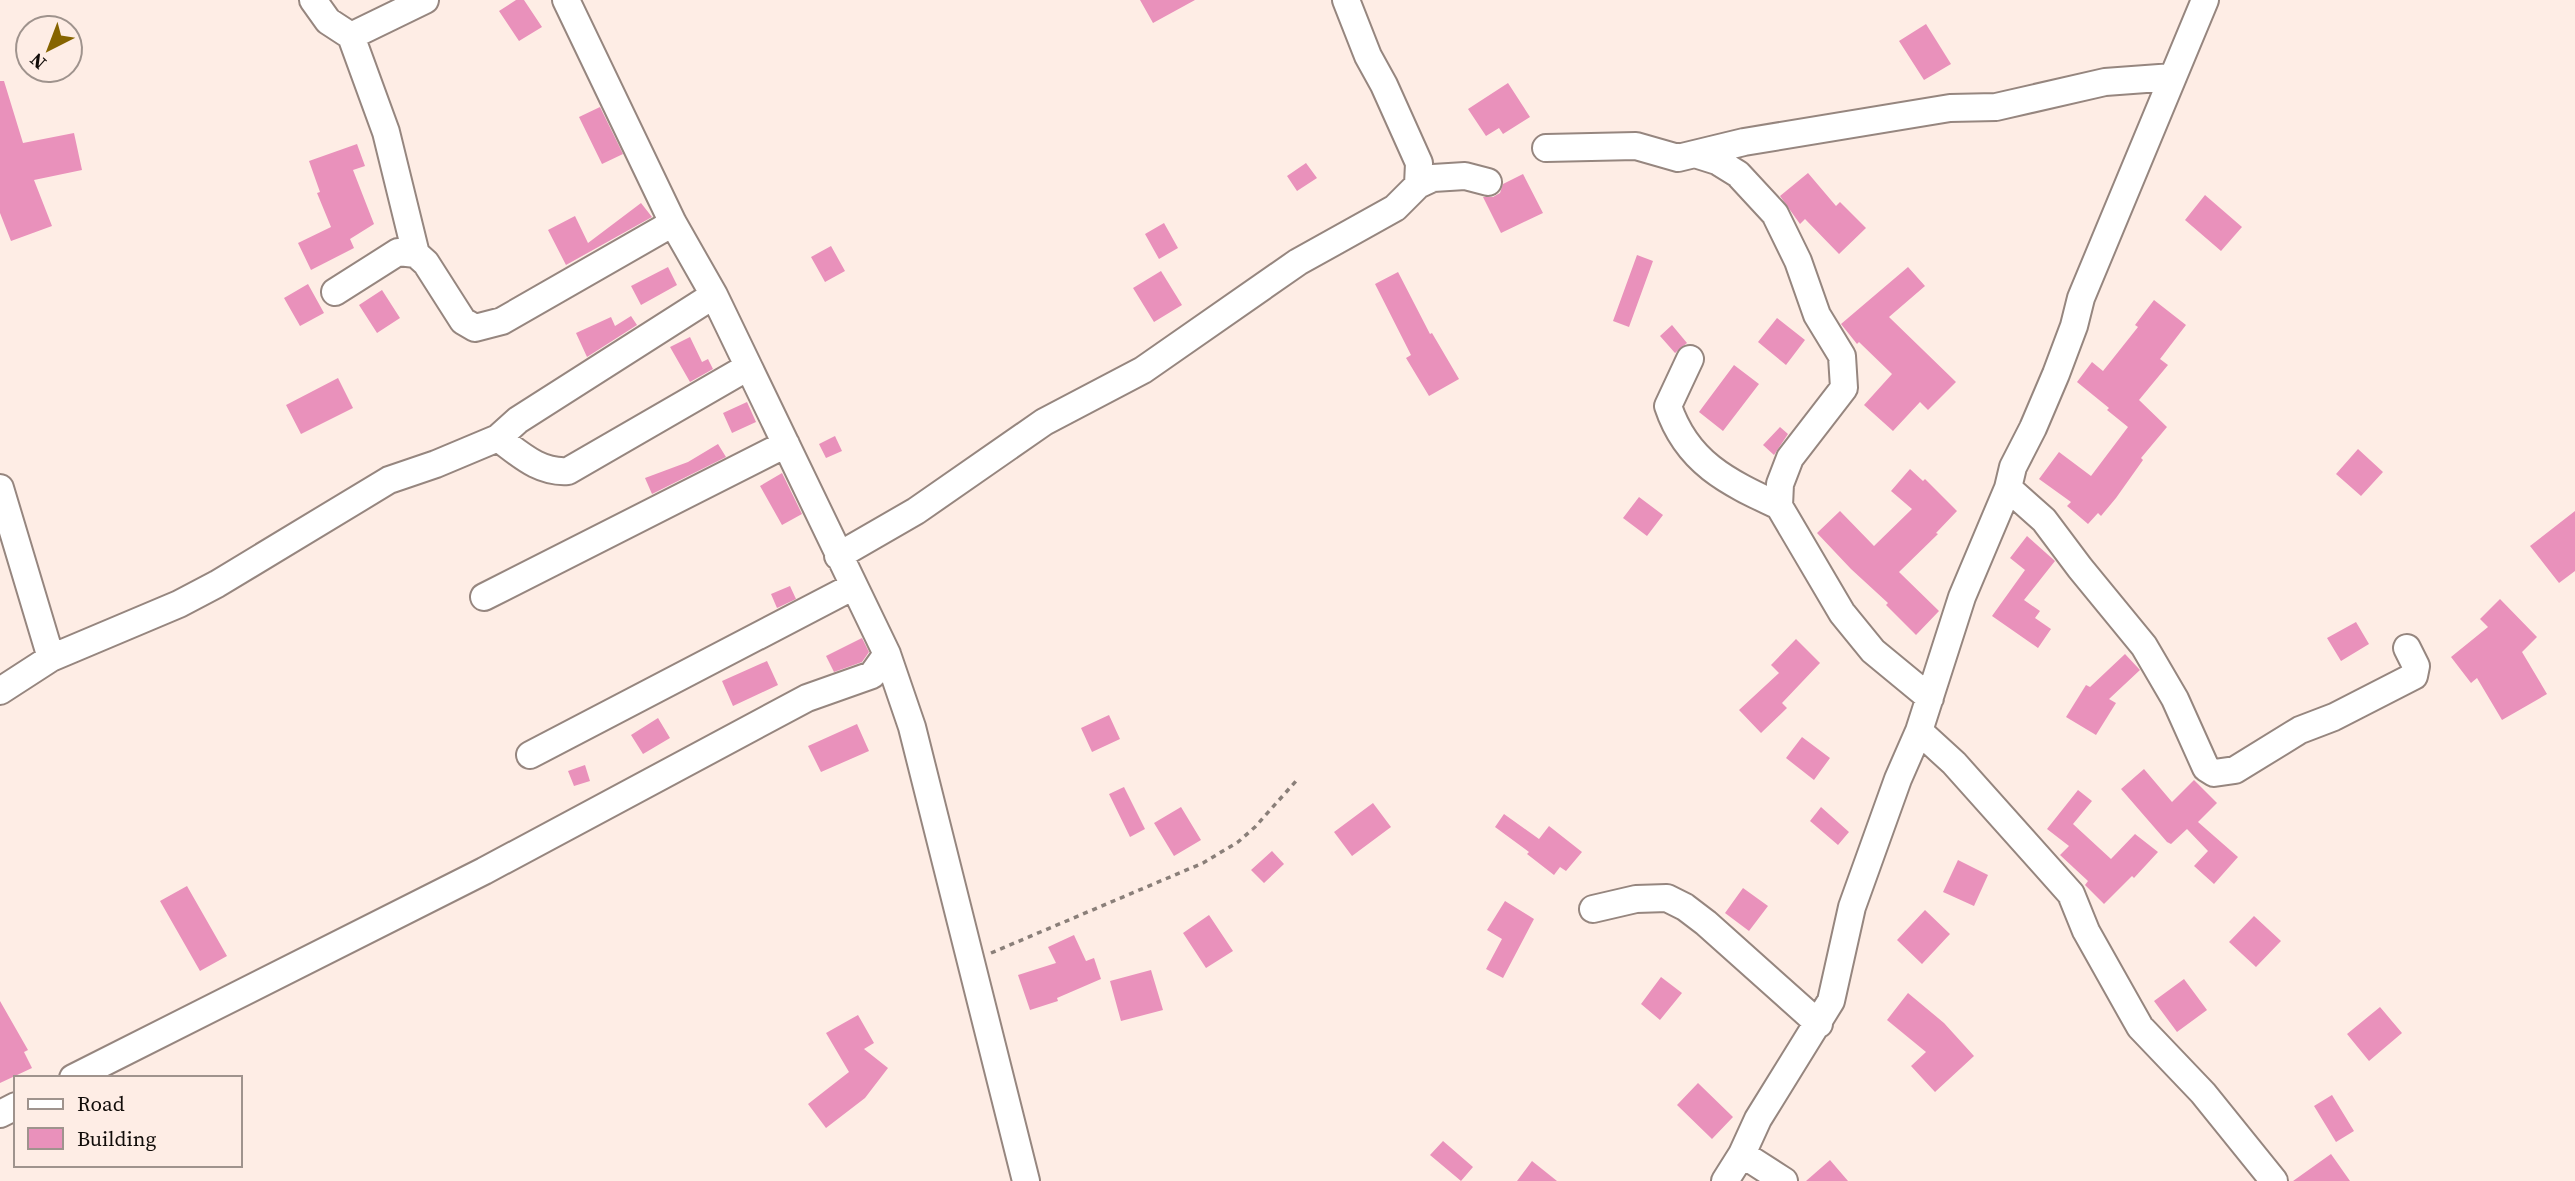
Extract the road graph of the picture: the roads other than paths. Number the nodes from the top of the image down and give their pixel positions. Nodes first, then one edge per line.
1 (313, 0) edge
2 (425, 0) edge
3 (566, 0) edge
4 (1346, 0) edge
5 (2205, 0) edge
6 (351, 36) junction
7 (2174, 77) junction
8 (1546, 148) dead end
9 (1698, 155) junction
10 (1488, 182) dead end
11 (1418, 185) junction
12 (673, 223) junction
13 (416, 254) junction
14 (335, 292) dead end
15 (714, 295) junction
16 (1690, 359) dead end
17 (748, 367) junction
18 (498, 438) junction
19 (786, 444) junction
20 (0, 488) edge
21 (2008, 488) junction
22 (1779, 506) junction
23 (838, 556) junction
24 (854, 586) junction
25 (484, 597) dead end
26 (2407, 648) dead end
27 (51, 658) junction
28 (880, 664) junction
29 (0, 691) edge
30 (1930, 698) junction
31 (1919, 732) junction
32 (530, 755) dead end
33 (1593, 909) dead end
34 (1819, 1024) junction
35 (77, 1076) edge
36 (1742, 1154) junction
37 (1026, 1181) edge
38 (1725, 1181) edge
39 (1784, 1181) edge
40 (2274, 1181) edge

1 - 6 street
2 - 6 street
3 - 12 street
4 - 11 street
5 - 7 street
6 - 13 street
7 - 9 street
7 - 21 street
8 - 9 street
9 - 22 street
10 - 11 street
11 - 23 street
12 - 13 street
12 - 15 street
13 - 14 street
15 - 17 street
15 - 18 street
16 - 22 street
17 - 18 street
17 - 19 street
18 - 27 street
19 - 23 street
19 - 25 street
20 - 27 street
21 - 26 street
21 - 30 street
22 - 30 street
23 - 24 street
24 - 28 street
24 - 32 street
27 - 29 street
28 - 35 street
28 - 37 street
30 - 31 street
31 - 34 street
31 - 40 street
33 - 34 street
34 - 36 street
36 - 38 street
36 - 39 street

